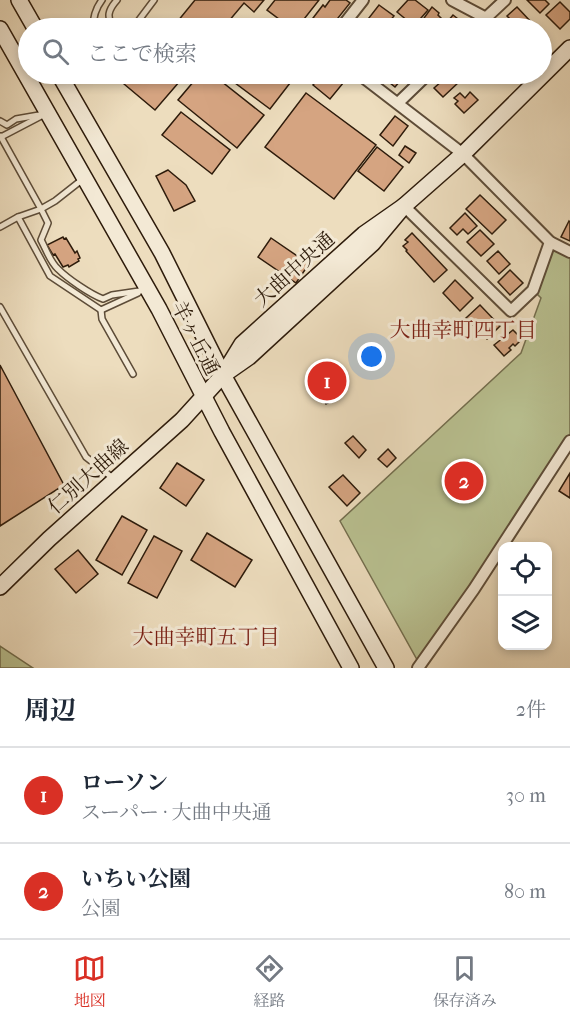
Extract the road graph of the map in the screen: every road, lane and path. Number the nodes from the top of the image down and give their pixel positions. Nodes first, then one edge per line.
1 (19, 0) edge
2 (102, 0) edge
3 (117, 0) edge
4 (154, 0) edge
5 (363, 0) edge
6 (452, 0) edge
7 (505, 0) edge
8 (29, 18) edge
9 (93, 18) edge
10 (109, 18) edge
11 (140, 18) edge
12 (349, 18) edge
13 (486, 18) joint
14 (0, 29) edge
15 (570, 48) edge
16 (18, 62) edge
17 (552, 66) edge
18 (30, 84) edge
19 (70, 84) edge
20 (371, 84) edge
21 (418, 84) edge
22 (534, 84) edge
23 (398, 104) junction
24 (46, 113) junction
25 (0, 121) edge
26 (1, 136) edge
27 (463, 154) junction
28 (85, 178) junction
29 (404, 206) junction
30 (41, 209) junction
31 (18, 217) junction
32 (0, 227) edge
33 (550, 242) junction
34 (570, 252) edge
35 (147, 289) junction
36 (0, 307) edge
37 (101, 309) junction
38 (133, 374) dead end
39 (223, 375) junction
40 (203, 397) junction
41 (570, 441) edge
42 (115, 480) junction
43 (0, 587) edge
44 (351, 668) edge
45 (387, 668) edge
46 (418, 668) edge

1 - 8 main road
2 - 9 lane
3 - 10 lane
4 - 11 lane
5 - 12 street
6 - 13 street
7 - 13 street
14 - 16 main road, 羊ヶ丘通
15 - 17 main road, 大曲中央通
18 - 24 main road, 羊ヶ丘通
19 - 39 main road, 羊ヶ丘通
20 - 23 street
21 - 23 street
22 - 27 main road, 大曲中央通
23 - 27 street
24 - 25 lane
24 - 26 lane
24 - 28 main road, 羊ヶ丘通
26 - 30 lane
27 - 29 main road, 大曲中央通
27 - 33 street
28 - 30 lane
28 - 35 main road, 羊ヶ丘通
29 - 33 street
29 - 39 main road, 大曲中央通
30 - 31 lane
30 - 35 lane
31 - 32 lane
31 - 37 lane
33 - 34 street
35 - 37 lane
35 - 40 main road, 羊ヶ丘通
36 - 42 lane
37 - 38 lane
39 - 40 main road, 大曲中央通
39 - 45 main road, 羊ヶ丘通
40 - 42 main road, 仁別大曲線
40 - 44 main road, 羊ヶ丘通
41 - 46 street
42 - 43 main road, 仁別大曲線

